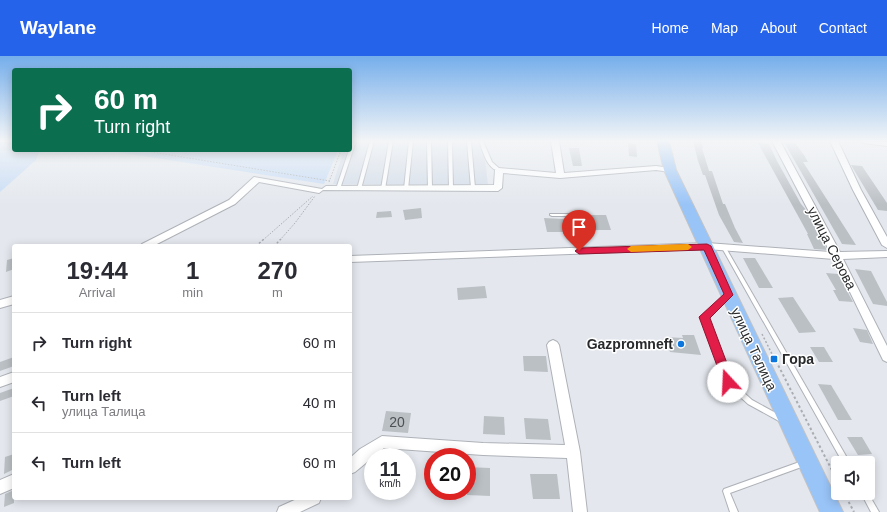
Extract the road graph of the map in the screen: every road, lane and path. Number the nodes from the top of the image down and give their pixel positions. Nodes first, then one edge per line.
1 (201, 162) edge
2 (336, 162) edge
3 (347, 162) edge
4 (367, 162) edge
5 (387, 162) edge
6 (409, 162) edge
7 (429, 162) edge
8 (450, 162) edge
9 (471, 162) edge
10 (490, 162) edge
11 (558, 162) edge
12 (668, 162) edge
13 (787, 162) edge
14 (844, 162) edge
15 (499, 170) junction
16 (670, 170) junction
17 (560, 176) junction
18 (325, 187) junction
19 (473, 188) junction
20 (338, 189) junction
21 (360, 189) junction
22 (383, 189) junction
23 (406, 189) junction
24 (430, 189) junction
25 (451, 189) junction
26 (552, 214) dead end
27 (149, 244) edge
28 (258, 244) edge
29 (276, 244) edge
30 (887, 245) edge
31 (707, 246) junction
32 (724, 248) junction
33 (579, 251) junction
34 (887, 254) edge
35 (837, 256) junction
36 (352, 259) edge
37 (729, 295) junction
38 (760, 330) dead end
39 (553, 344) dead end
40 (887, 357) edge
41 (12, 378) edge
42 (0, 382) edge
43 (790, 423) junction
44 (573, 452) junction
45 (843, 456) edge
46 (808, 462) junction
47 (352, 465) edge
48 (831, 468) edge
49 (12, 482) edge
50 (0, 487) edge
51 (310, 500) edge
52 (848, 500) edge
53 (868, 500) edge
54 (284, 512) edge
55 (580, 512) edge
56 (734, 512) edge
57 (832, 512) edge
58 (854, 512) edge
59 (875, 512) edge

1 - 18 path
2 - 18 path
3 - 20 lane
4 - 21 lane
5 - 22 lane
6 - 23 lane
7 - 24 lane
8 - 25 lane
9 - 19 lane
10 - 15 lane
11 - 17 street
12 - 16 main road, улица Талица
13 - 35 street, улица Серова
14 - 30 street
15 - 17 street
15 - 19 street
16 - 17 street
16 - 31 main road, улица Талица
18 - 20 street
18 - 27 street
18 - 28 path
18 - 29 path
19 - 25 street
20 - 21 street
21 - 22 street
22 - 23 street
23 - 24 street
24 - 25 street
26 - 33 lane
31 - 32 street
31 - 33 street
31 - 37 main road, улица Талица
32 - 35 street
32 - 45 lane
33 - 36 street
34 - 35 street
35 - 40 street, улица Серова
37 - 43 main road, улица Талица
37 - 43 lane
38 - 48 path
39 - 44 street
41 - 42 street
43 - 46 main road, улица Талица
44 - 47 street
44 - 55 street
46 - 56 lane
46 - 57 main road, улица Талица
49 - 50 street
51 - 54 street
52 - 58 path
53 - 59 lane

